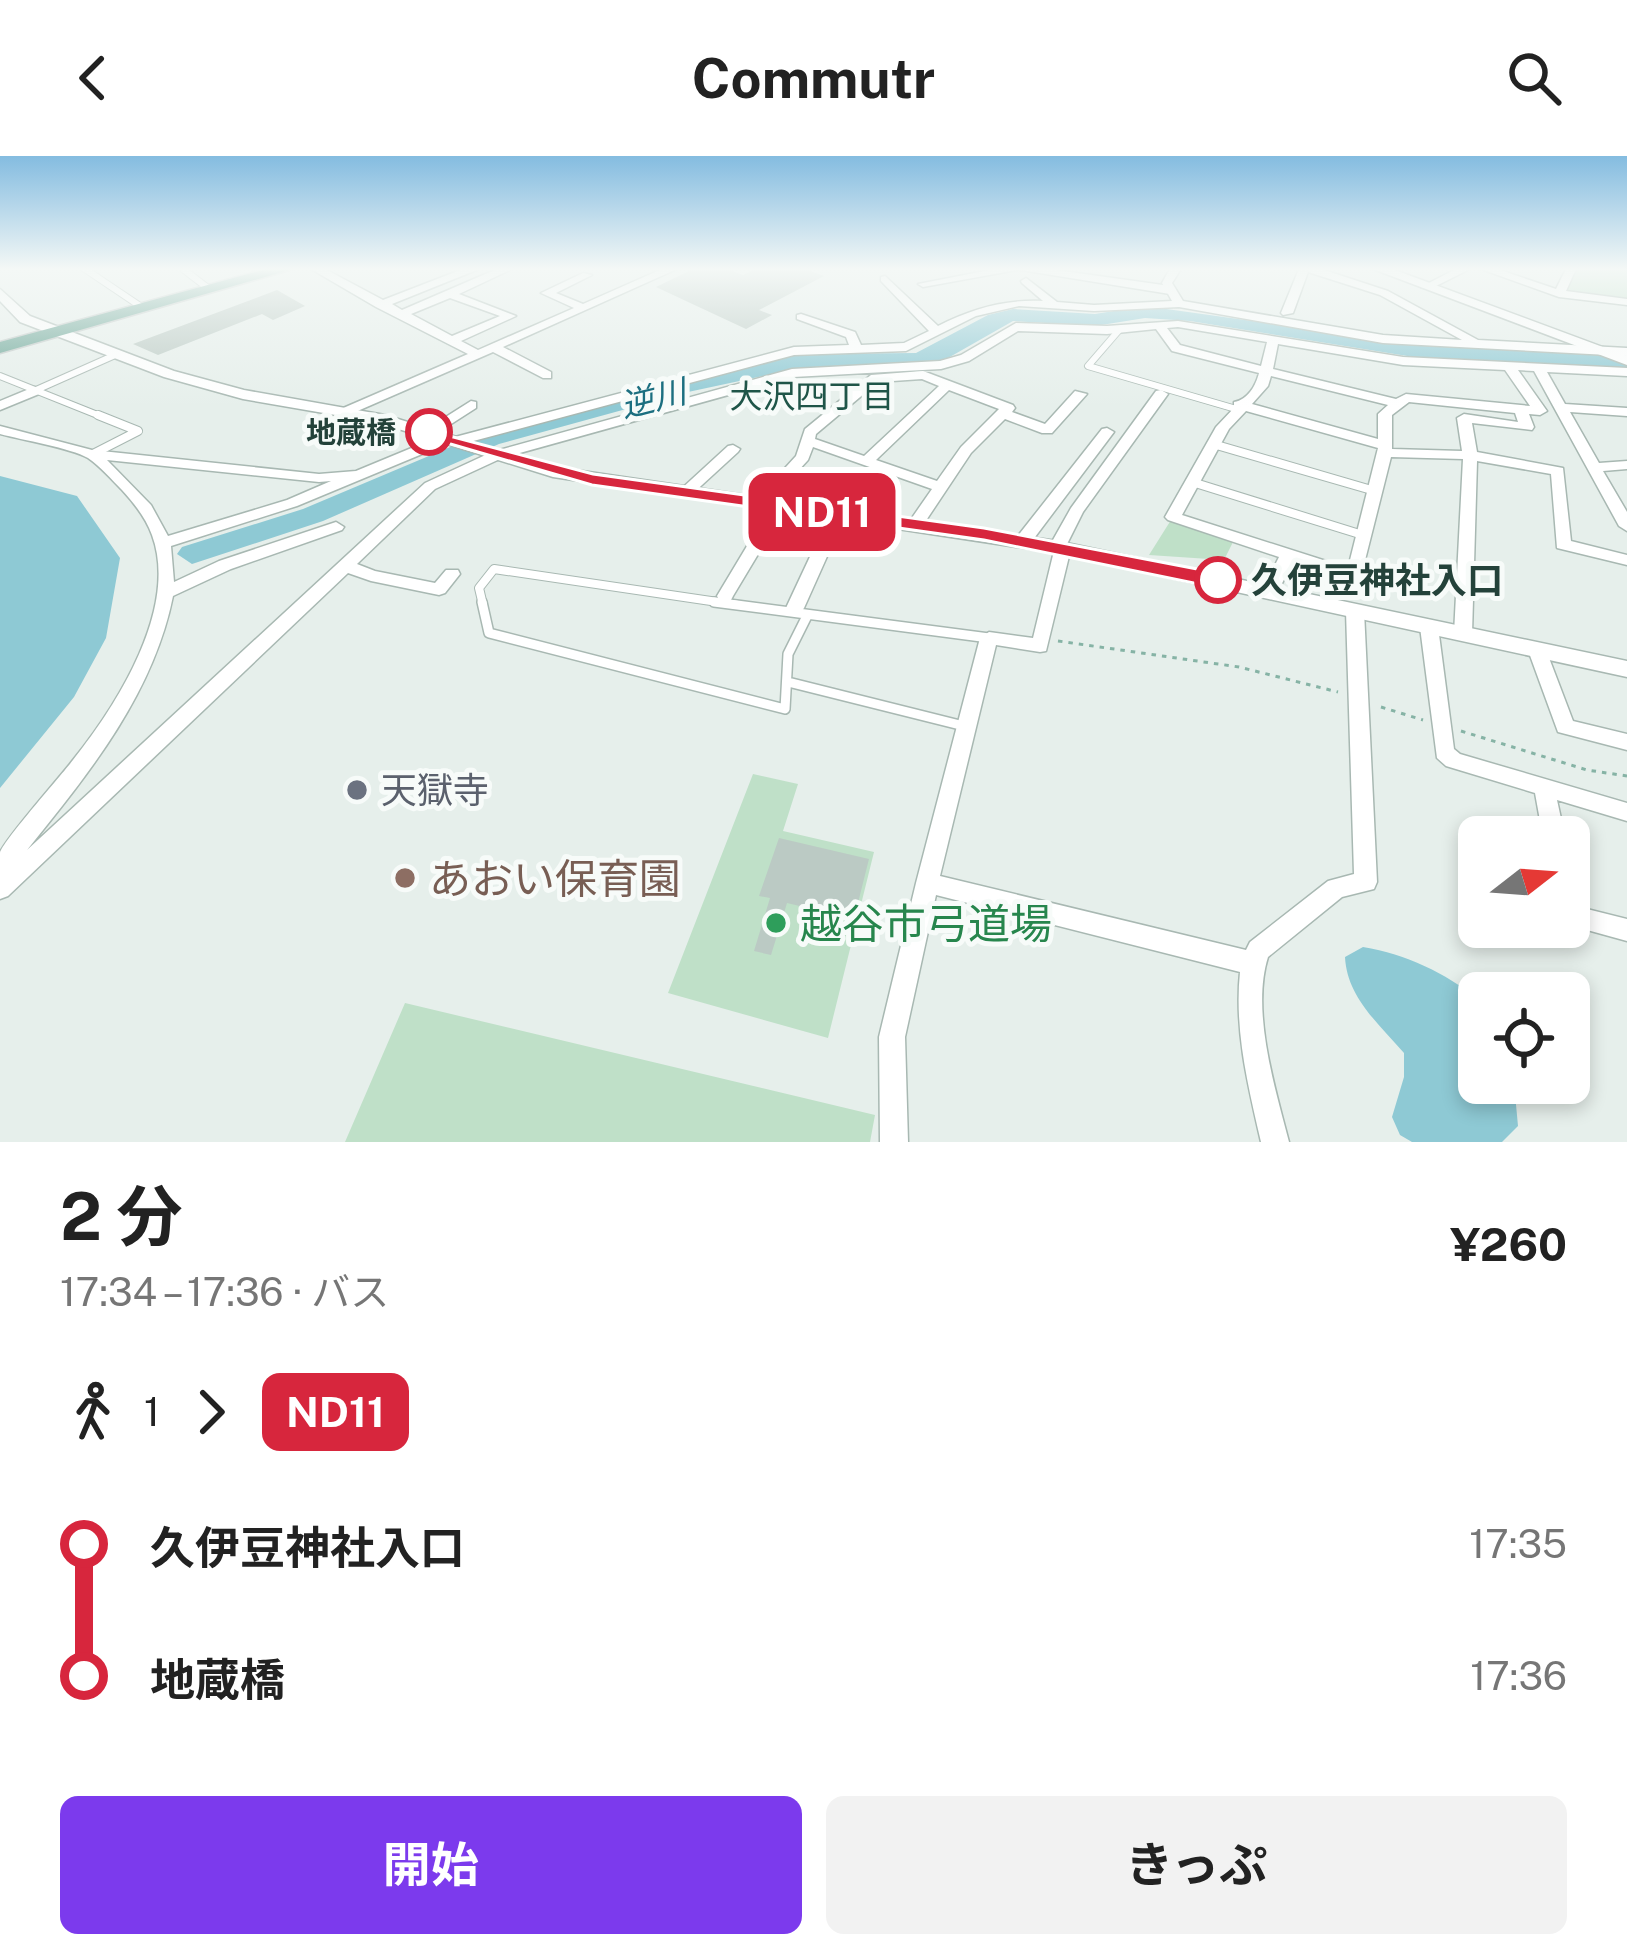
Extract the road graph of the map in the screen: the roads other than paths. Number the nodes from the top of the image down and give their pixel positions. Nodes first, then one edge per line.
1 (17, 315) edge
2 (111, 315) edge
3 (400, 315) edge
4 (507, 315) edge
5 (568, 315) edge
6 (920, 315) edge
7 (970, 315) edge
8 (1238, 315) edge
9 (1425, 315) edge
10 (1502, 315) edge
11 (801, 317) dead end
12 (1158, 324) junction
13 (1120, 329) junction
14 (52, 331) junction
15 (936, 332) junction
16 (451, 341) junction
17 (1273, 341) junction
18 (1482, 345) junction
19 (0, 348) edge
20 (495, 348) junction
21 (857, 349) junction
22 (1603, 352) junction
23 (115, 355) junction
24 (478, 355) junction
25 (1627, 357) edge
26 (1509, 366) junction
27 (1538, 368) junction
28 (1264, 370) junction
29 (1627, 372) edge
30 (547, 375) dead end
31 (0, 376) edge
32 (947, 385) junction
33 (34, 391) junction
34 (1080, 394) dead end
35 (1162, 394) dead end
36 (1394, 403) junction
37 (470, 405) dead end
38 (0, 406) edge
39 (1238, 407) junction
40 (1563, 408) junction
41 (1520, 409) junction
42 (346, 412) junction
43 (1627, 412) edge
44 (1003, 413) junction
45 (0, 430) edge
46 (429, 432) junction
47 (1107, 432) dead end
48 (455, 441) junction
49 (808, 441) junction
50 (1213, 444) junction
51 (733, 448) dead end
52 (1384, 449) junction
53 (92, 454) junction
54 (493, 454) junction
55 (1471, 455) junction
56 (866, 461) junction
57 (1627, 465) edge
58 (1597, 467) junction
59 (352, 476) junction
60 (1192, 482) junction
61 (940, 487) junction
62 (1378, 492) junction
63 (685, 494) junction
64 (770, 505) junction
65 (838, 514) junction
66 (915, 525) junction
67 (1627, 526) edge
68 (336, 527) dead end
69 (1366, 536) junction
70 (1023, 541) junction
71 (164, 543) junction
72 (1060, 548) junction
73 (1288, 555) junction
74 (1627, 560) edge
75 (344, 565) junction
76 (452, 574) dead end
77 (1270, 591) junction
78 (166, 592) junction
79 (725, 596) dead end
80 (1355, 610) junction
81 (801, 612) junction
82 (1429, 627) junction
83 (1462, 634) junction
84 (989, 638) junction
85 (1537, 650) junction
86 (1627, 669) edge
87 (788, 682) junction
88 (964, 726) junction
89 (1627, 742) edge
90 (1544, 787) junction
91 (1627, 812) edge
92 (1550, 816) edge
93 (0, 866) edge
94 (927, 883) junction
95 (0, 889) edge
96 (1590, 920) edge
97 (1627, 930) edge
98 (1252, 963) junction
99 (894, 1142) edge
100 (1275, 1142) edge

1 - 14 street
2 - 14 main road
3 - 16 street
4 - 16 street
5 - 20 street
6 - 15 street
7 - 15 street
8 - 18 street
9 - 18 street
10 - 22 street
11 - 21 street
12 - 13 street
12 - 17 street
12 - 28 street
13 - 39 lane
13 - 54 street
14 - 19 main road
14 - 23 street
15 - 21 street
16 - 24 street
17 - 26 street
17 - 28 street
18 - 22 street
20 - 24 street
20 - 30 street
21 - 48 street
22 - 25 street
23 - 33 lane
23 - 42 street
24 - 42 street
26 - 27 street
26 - 41 street
27 - 29 street
27 - 40 street
28 - 36 street
28 - 39 street
31 - 33 lane
32 - 44 street
32 - 49 street
32 - 56 street
33 - 38 street
33 - 53 lane
34 - 44 street
35 - 72 street
36 - 41 street
36 - 52 street
37 - 46 street
39 - 50 street
39 - 52 street
40 - 43 street
40 - 58 street
41 - 55 street
42 - 46 street
44 - 61 street
45 - 53 street
46 - 48 street
47 - 70 street
48 - 54 street
48 - 59 street
49 - 56 street
49 - 64 street
50 - 60 street
50 - 62 lane
51 - 63 street
52 - 55 street
52 - 62 street
53 - 59 street
53 - 71 street
54 - 63 street
54 - 75 street
55 - 74 street
55 - 83 street
56 - 61 street
57 - 58 street
58 - 67 street
59 - 71 street
60 - 69 lane
60 - 73 street
61 - 66 street
62 - 69 street
63 - 64 street
64 - 65 street
64 - 79 street
65 - 66 street
65 - 81 street
66 - 70 street
68 - 78 street
69 - 73 street
70 - 72 street
71 - 78 street
72 - 77 street
72 - 84 street
73 - 77 street
75 - 76 street
75 - 95 street
77 - 80 street
78 - 93 street
80 - 82 street
80 - 98 street
81 - 84 lane
81 - 87 lane
81 - 87 lane
82 - 83 street
82 - 90 street
83 - 85 street
84 - 88 street
85 - 86 street
85 - 89 street
87 - 88 lane
88 - 94 street
90 - 91 street
90 - 92 street
94 - 98 street
94 - 99 street
96 - 97 street
98 - 100 street

